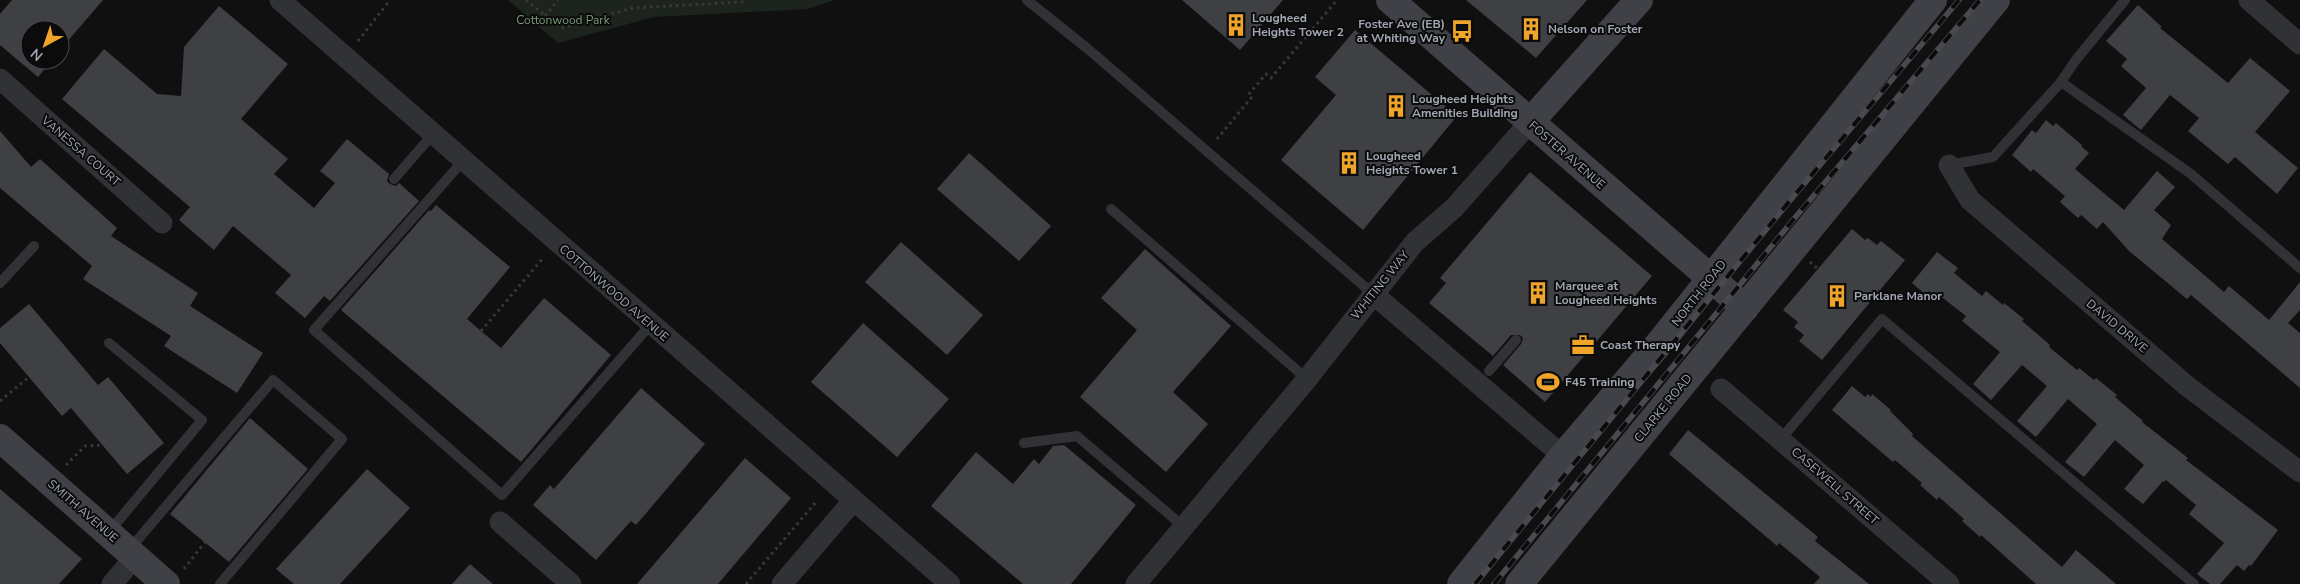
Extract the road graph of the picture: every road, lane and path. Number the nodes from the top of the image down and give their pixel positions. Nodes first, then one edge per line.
1 (280, 0) edge
2 (390, 0) edge
3 (526, 0) edge
4 (558, 0) edge
5 (742, 0) edge
6 (1027, 0) edge
7 (1337, 0) edge
8 (1390, 0) edge
9 (1639, 0) edge
10 (1933, 0) edge
11 (1996, 0) edge
12 (2125, 0) edge
13 (2249, 0) edge
14 (545, 16) junction
15 (2300, 44) edge
16 (344, 57) junction
17 (0, 79) edge
18 (2061, 82) junction
19 (1530, 122) junction
20 (433, 134) junction
21 (1217, 139) dead end
22 (463, 160) junction
23 (1949, 165) joint
24 (394, 179) dead end
25 (1111, 209) dead end
26 (162, 223) dead end
27 (34, 246) dead end
28 (544, 257) dead end
29 (2300, 268) edge
30 (1710, 279) junction
31 (0, 283) edge
32 (1372, 294) junction
33 (1745, 308) junction
34 (651, 324) junction
35 (481, 331) dead end
36 (1516, 340) dead end
37 (110, 343) dead end
38 (1489, 371) dead end
39 (29, 377) dead end
40 (1307, 379) junction
41 (1721, 389) dead end
42 (0, 401) edge
43 (0, 438) edge
44 (1781, 439) junction
45 (1024, 443) dead end
46 (102, 445) dead end
47 (1564, 456) junction
48 (62, 470) dead end
49 (2300, 472) edge
50 (853, 500) junction
51 (816, 502) dead end
52 (500, 522) dead end
53 (1184, 527) junction
54 (108, 533) junction
55 (205, 542) dead end
56 (131, 554) junction
57 (173, 579) edge
58 (112, 584) edge
59 (220, 584) edge
60 (570, 584) edge
61 (746, 584) edge
62 (782, 584) edge
63 (950, 584) edge
64 (1136, 584) edge
65 (1461, 584) edge
66 (1520, 584) edge
67 (1949, 584) edge
68 (2194, 584) edge

1 - 16 street, COTTONWOOD AVENUE
2 - 16 path
3 - 14 path
4 - 14 path
5 - 14 path
6 - 32 lane
7 - 21 path
8 - 19 main road, FOSTER AVENUE
9 - 19 main road, WHITING WAY
10 - 30 main road, NORTH ROAD
11 - 33 main road, CLARKE ROAD
12 - 18 lane
13 - 15 street
16 - 20 street, COTTONWOOD AVENUE
17 - 26 street, VANESSA COURT
18 - 23 lane
18 - 29 lane
19 - 30 main road, FOSTER AVENUE
19 - 32 street, WHITING WAY
20 - 22 street, COTTONWOOD AVENUE
20 - 24 lane
22 - 34 street, COTTONWOOD AVENUE
22 - 34 lane
23 - 49 street, DAVID DRIVE
25 - 40 lane
27 - 31 lane
28 - 35 path
30 - 33 main road, FOSTER AVENUE
30 - 47 main road, NORTH ROAD
32 - 40 street, WHITING WAY
32 - 47 street
33 - 66 main road, CLARKE ROAD
34 - 50 street, COTTONWOOD AVENUE
36 - 38 lane
37 - 54 lane
39 - 42 path
40 - 53 street, WHITING WAY
41 - 44 street, CASEWELL STREET
43 - 54 main road, SMITH AVENUE
44 - 67 street, CASEWELL STREET
44 - 68 lane
45 - 53 lane
46 - 48 path
47 - 65 main road, NORTH ROAD
50 - 62 street
50 - 63 street, COTTONWOOD AVENUE
51 - 61 path
52 - 60 street
53 - 64 street, WHITING WAY
54 - 56 main road, SMITH AVENUE
55 - 57 path
56 - 57 main road, SMITH AVENUE
56 - 58 street
56 - 59 lane

